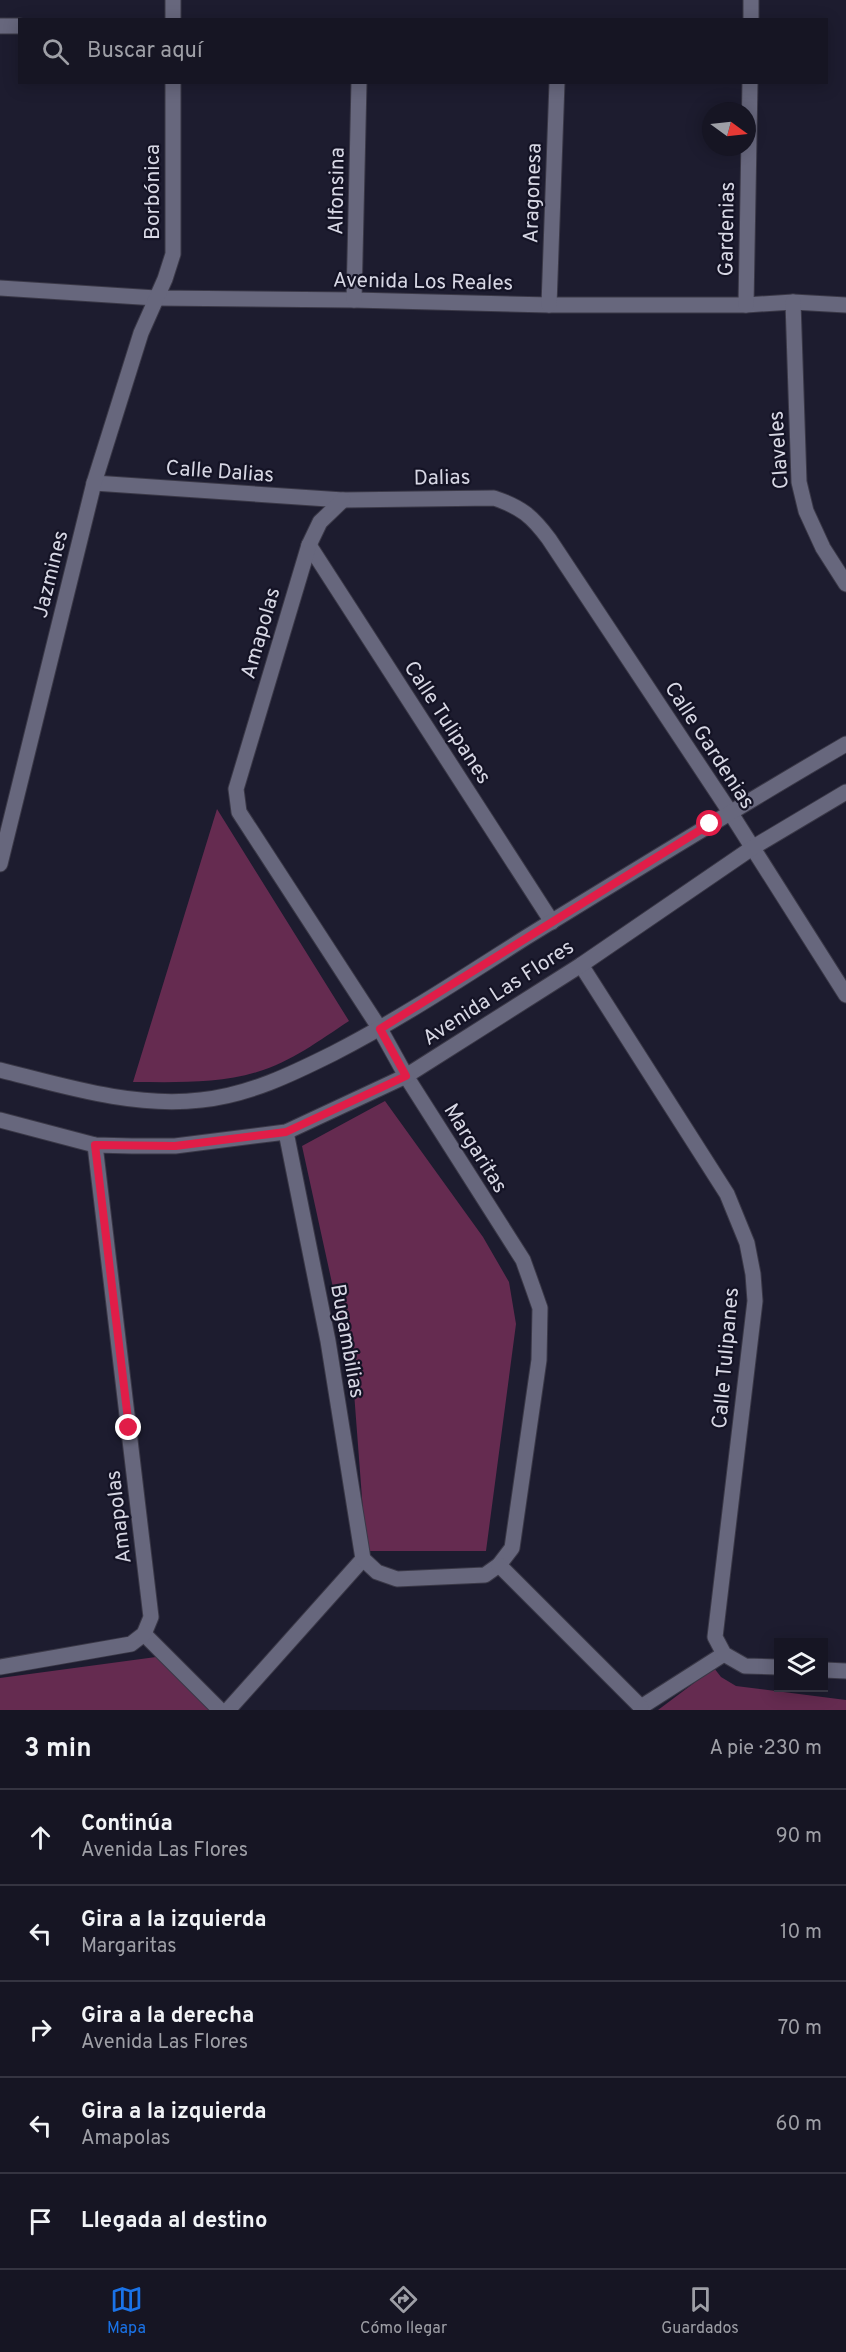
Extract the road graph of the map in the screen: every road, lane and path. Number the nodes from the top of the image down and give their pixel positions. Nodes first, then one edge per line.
1 (173, 0) edge
2 (751, 0) edge
3 (173, 18) edge
4 (751, 18) edge
5 (0, 26) edge
6 (18, 26) edge
7 (173, 84) edge
8 (359, 84) edge
9 (557, 84) edge
10 (750, 84) edge
11 (0, 288) edge
12 (156, 298) junction
13 (354, 300) junction
14 (793, 302) junction
15 (746, 304) junction
16 (549, 305) junction
17 (846, 305) edge
18 (94, 483) junction
19 (343, 500) junction
20 (536, 520) joint
21 (309, 545) junction
22 (846, 584) edge
23 (846, 744) edge
24 (236, 789) joint
25 (846, 792) edge
26 (730, 812) junction
27 (752, 848) junction
28 (0, 864) edge
29 (552, 921) junction
30 (581, 964) junction
31 (846, 995) edge
32 (380, 1029) junction
33 (0, 1070) edge
34 (406, 1076) junction
35 (0, 1120) edge
36 (286, 1132) junction
37 (95, 1145) junction
38 (363, 1559) junction
39 (499, 1565) junction
40 (144, 1634) junction
41 (724, 1654) junction
42 (0, 1667) edge
43 (774, 1667) edge
44 (828, 1670) edge
45 (846, 1671) edge
46 (641, 1708) edge
47 (220, 1710) edge
48 (228, 1710) edge

1 - 3 street
2 - 4 street
5 - 6 street
7 - 12 street, Borbónica
8 - 13 street, Alfonsina
9 - 16 street, Aragonesa
10 - 15 street, Gardenias
11 - 12 street, Avenida Los Reales
12 - 13 street, Avenida Los Reales
12 - 18 street, Jazmines
13 - 16 street, Avenida Los Reales
14 - 15 street, Avenida Los Reales
14 - 17 street, Avenida Los Reales
14 - 22 street, Claveles
15 - 16 street, Avenida Los Reales
18 - 19 street, Calle Dalias
18 - 28 street, Jazmines
19 - 20 street, Dalias
19 - 21 street, Amapolas
20 - 26 street, Calle Gardenias
21 - 24 street, Amapolas
21 - 29 street, Calle Tulipanes
23 - 26 street, Avenida Las Flores
24 - 32 street, Margaritas
25 - 27 street, Avenida Las Flores
26 - 27 street, Calle Gardenias
26 - 29 street, Avenida Las Flores
27 - 30 street, Avenida Las Flores
27 - 31 street, Calle Gardenias
29 - 32 street, Avenida Las Flores
30 - 34 street, Avenida Las Flores
30 - 41 street, Calle Tulipanes
32 - 33 street, Avenida Las Flores
32 - 34 street, Margaritas
34 - 36 street, Avenida Las Flores
34 - 39 street, Margaritas
35 - 37 street, Avenida Las Flores
36 - 37 street, Avenida Las Flores
36 - 38 street, Bugambilias
37 - 40 street, Amapolas
38 - 39 street
38 - 48 street
39 - 46 street
40 - 42 street
40 - 47 street
41 - 43 street
41 - 46 street
44 - 45 street

